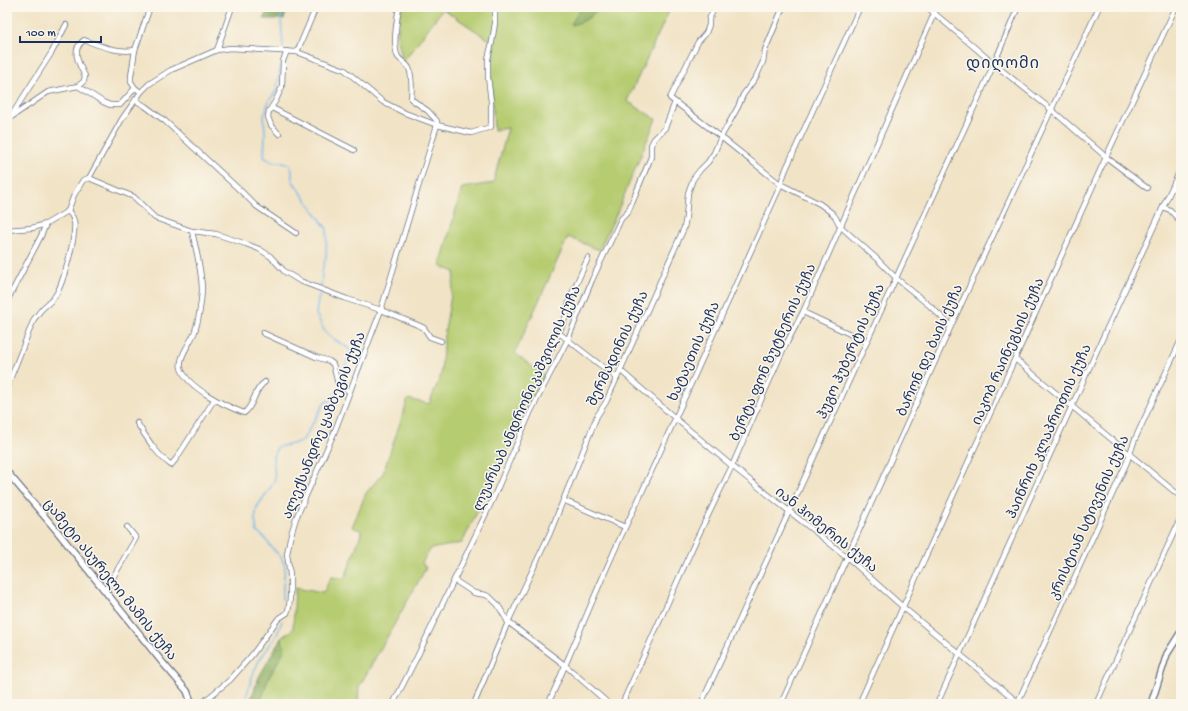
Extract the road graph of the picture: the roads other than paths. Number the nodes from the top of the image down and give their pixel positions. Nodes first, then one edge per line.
1 (150, 7) edge
2 (232, 7) edge
3 (316, 7) edge
4 (399, 7) edge
5 (495, 7) edge
6 (715, 7) edge
7 (783, 7) edge
8 (860, 7) edge
9 (927, 7) edge
10 (937, 7) edge
11 (1018, 7) edge
12 (1099, 7) edge
13 (1176, 7) edge
14 (934, 14) junction
15 (66, 25) dead end
16 (135, 50) junction
17 (217, 50) junction
18 (288, 51) junction
19 (297, 52) junction
20 (994, 64) junction
21 (78, 86) junction
22 (135, 88) junction
23 (141, 92) junction
24 (135, 100) junction
25 (675, 102) junction
26 (272, 108) junction
27 (1052, 110) junction
28 (8, 119) edge
29 (437, 125) junction
30 (279, 134) dead end
31 (721, 136) junction
32 (354, 150) dead end
33 (1106, 157) junction
34 (1181, 168) edge
35 (89, 178) junction
36 (780, 184) junction
37 (1147, 188) dead end
38 (1163, 207) junction
39 (68, 211) junction
40 (1181, 222) edge
41 (46, 224) junction
42 (840, 226) junction
43 (7, 230) edge
44 (192, 231) junction
45 (296, 233) dead end
46 (588, 258) dead end
47 (896, 278) junction
48 (7, 300) edge
49 (381, 310) junction
50 (803, 312) junction
51 (951, 326) junction
52 (263, 333) dead end
53 (559, 333) junction
54 (568, 339) junction
55 (1181, 340) edge
56 (441, 341) dead end
57 (867, 342) junction
58 (547, 358) dead end
59 (1015, 359) junction
60 (620, 370) junction
61 (617, 378) junction
62 (265, 382) dead end
63 (7, 387) edge
64 (349, 391) junction
65 (214, 400) junction
66 (1072, 406) junction
67 (675, 418) junction
68 (136, 423) dead end
69 (1130, 454) junction
70 (732, 466) junction
71 (7, 472) edge
72 (1181, 497) edge
73 (563, 500) junction
74 (789, 512) junction
75 (1181, 517) edge
76 (127, 527) dead end
77 (625, 527) junction
78 (847, 557) junction
79 (454, 580) junction
80 (105, 591) junction
81 (904, 608) junction
82 (508, 622) junction
83 (1181, 632) edge
84 (960, 654) junction
85 (566, 666) junction
86 (1018, 703) edge
87 (192, 704) edge
88 (197, 704) edge
89 (393, 704) edge
90 (474, 704) edge
91 (548, 704) edge
92 (609, 704) edge
93 (622, 704) edge
94 (701, 704) edge
95 (781, 704) edge
96 (859, 704) edge
97 (937, 704) edge
98 (1096, 704) edge
99 (1151, 704) edge

1 - 16 street
2 - 17 street
3 - 19 street
4 - 29 street
5 - 29 street
6 - 25 street
7 - 31 street, შერმადინის ქუჩა
8 - 36 street, ხატაეთის ქუჩა
9 - 14 street
10 - 14 street, ბერტა ფონ ზუტნერის ქუჩა
11 - 20 street, ჰუგო ჰუბერტის ქუჩა
12 - 27 street, ბარონ დე ბაის ქუჩა
13 - 33 street, იაკობ რაინეგსის ქუჩა
14 - 20 street
14 - 42 street, ბერტა ფონ ზუტნერის ქუჩა
15 - 28 street
16 - 21 street
16 - 22 street
17 - 18 street
17 - 23 street
18 - 19 street
18 - 26 street
19 - 29 street
20 - 27 street
20 - 47 street, ჰუგო ჰუბერტის ქუჩა
21 - 22 street
21 - 28 street
22 - 23 street
23 - 24 street
24 - 35 street
24 - 45 street
25 - 31 street
25 - 54 street, ლუარსაბ ანდრონიკაშვილის ქუჩა
26 - 30 street
26 - 32 street
27 - 33 street
27 - 51 street, ბარონ დე ბაის ქუჩა
29 - 49 street, ალექსანდრე ყაზბეგის ქუჩა
31 - 36 street
31 - 60 street, შერმადინის ქუჩა
33 - 37 street
33 - 59 street, იაკობ რაინეგსის ქუჩა
34 - 38 street, ჰაინრიხ კლაპროთის ქუჩა
35 - 39 street
35 - 44 street
36 - 42 street
36 - 67 street, ხატაეთის ქუჩა
38 - 40 street
38 - 66 street, ჰაინრიხ კლაპროთის ქუჩა
39 - 41 street
39 - 63 street
41 - 43 street
41 - 48 street
42 - 47 street
42 - 50 street, ბერტა ფონ ზუტნერის ქუჩა
44 - 49 street
44 - 65 street
46 - 53 street
47 - 51 street
47 - 57 street, ჰუგო ჰუბერტის ქუჩა
49 - 56 street
49 - 64 street, ალექსანდრე ყაზბეგის ქუჩა
50 - 57 street
50 - 70 street, ბერტა ფონ ზუტნერის ქუჩა
51 - 78 street, ბარონ დე ბაის ქუჩა
52 - 64 street
53 - 54 street
53 - 58 street
54 - 61 street
54 - 79 street, ლუარსაბ ანდრონიკაშვილის ქუჩა
55 - 69 street, კრისტიან სტივენის ქუჩა
57 - 74 street, ჰუგო ჰუბერტის ქუჩა
59 - 66 street
59 - 81 street, იაკობ რაინეგსის ქუჩა
60 - 61 street, შერმადინის ქუჩა
60 - 67 street, იან ჰომერის ქუჩა
61 - 73 street, შერმადინის ქუჩა
62 - 65 street
64 - 88 street, ალექსანდრე ყაზბეგის ქუჩა
65 - 68 street
66 - 69 street
66 - 84 street, ჰაინრიხ კლაპროთის ქუჩა
67 - 70 street, იან ჰომერის ქუჩა
67 - 77 street, ხატაეთის ქუჩა
69 - 72 street
69 - 86 street, კრისტიან სტივენის ქუჩა
70 - 74 street, იან ჰომერის ქუჩა
70 - 93 street, ბერტა ფონ ზუტნერის ქუჩა
71 - 80 street, ცამეტი ასურელი მამის ქუჩა
73 - 77 street
73 - 82 street, შერმადინის ქუჩა
74 - 78 street, იან ჰომერის ქუჩა
74 - 94 street, ჰუგო ჰუბერტის ქუჩა
75 - 98 street
76 - 80 street
77 - 85 street, ხატაეთის ქუჩა
78 - 81 street, იან ჰომერის ქუჩა
78 - 95 street, ბარონ დე ბაის ქუჩა
79 - 82 street
79 - 89 street, ლუარსაბ ანდრონიკაშვილის ქუჩა
80 - 87 street, ცამეტი ასურელი მამის ქუჩა
81 - 84 street, იან ჰომერის ქუჩა
81 - 96 street, იაკობ რაინეგსის ქუჩა
82 - 85 street
82 - 90 street, შერმადინის ქუჩა
83 - 99 street
84 - 86 street, იან ჰომერის ქუჩა
84 - 97 street, ჰაინრიხ კლაპროთის ქუჩა
85 - 91 street, ხატაეთის ქუჩა
85 - 92 street

